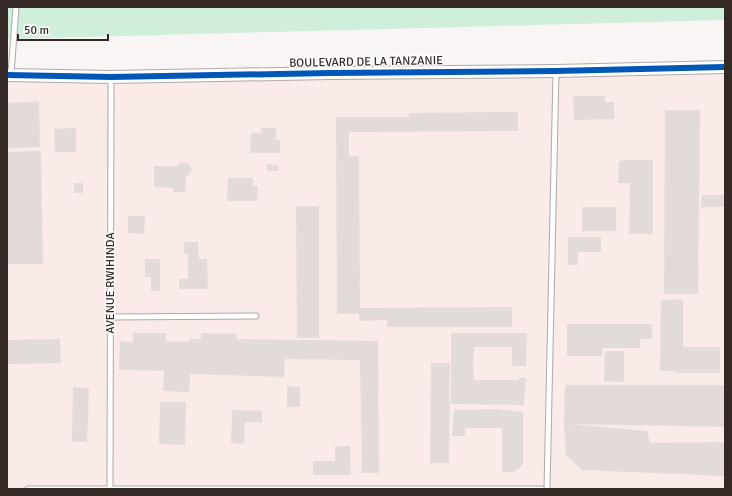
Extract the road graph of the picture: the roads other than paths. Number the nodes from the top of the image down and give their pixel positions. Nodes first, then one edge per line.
1 (16, 7) edge
2 (725, 67) edge
3 (556, 71) junction
4 (9, 75) edge
5 (111, 77) junction
6 (256, 316) dead end
7 (110, 317) junction
8 (28, 489) edge
9 (110, 489) edge
10 (542, 489) edge
11 (547, 489) edge

1 - 4 lane
2 - 3 street, BOULEVARD DE LA TANZANIE
3 - 5 street, BOULEVARD DE LA TANZANIE
3 - 11 lane
4 - 5 street, BOULEVARD DE LA TANZANIE
5 - 7 lane, AVENUE RWIHINDA
6 - 7 lane
7 - 9 lane, AVENUE RWIHINDA
8 - 9 lane
9 - 10 lane

